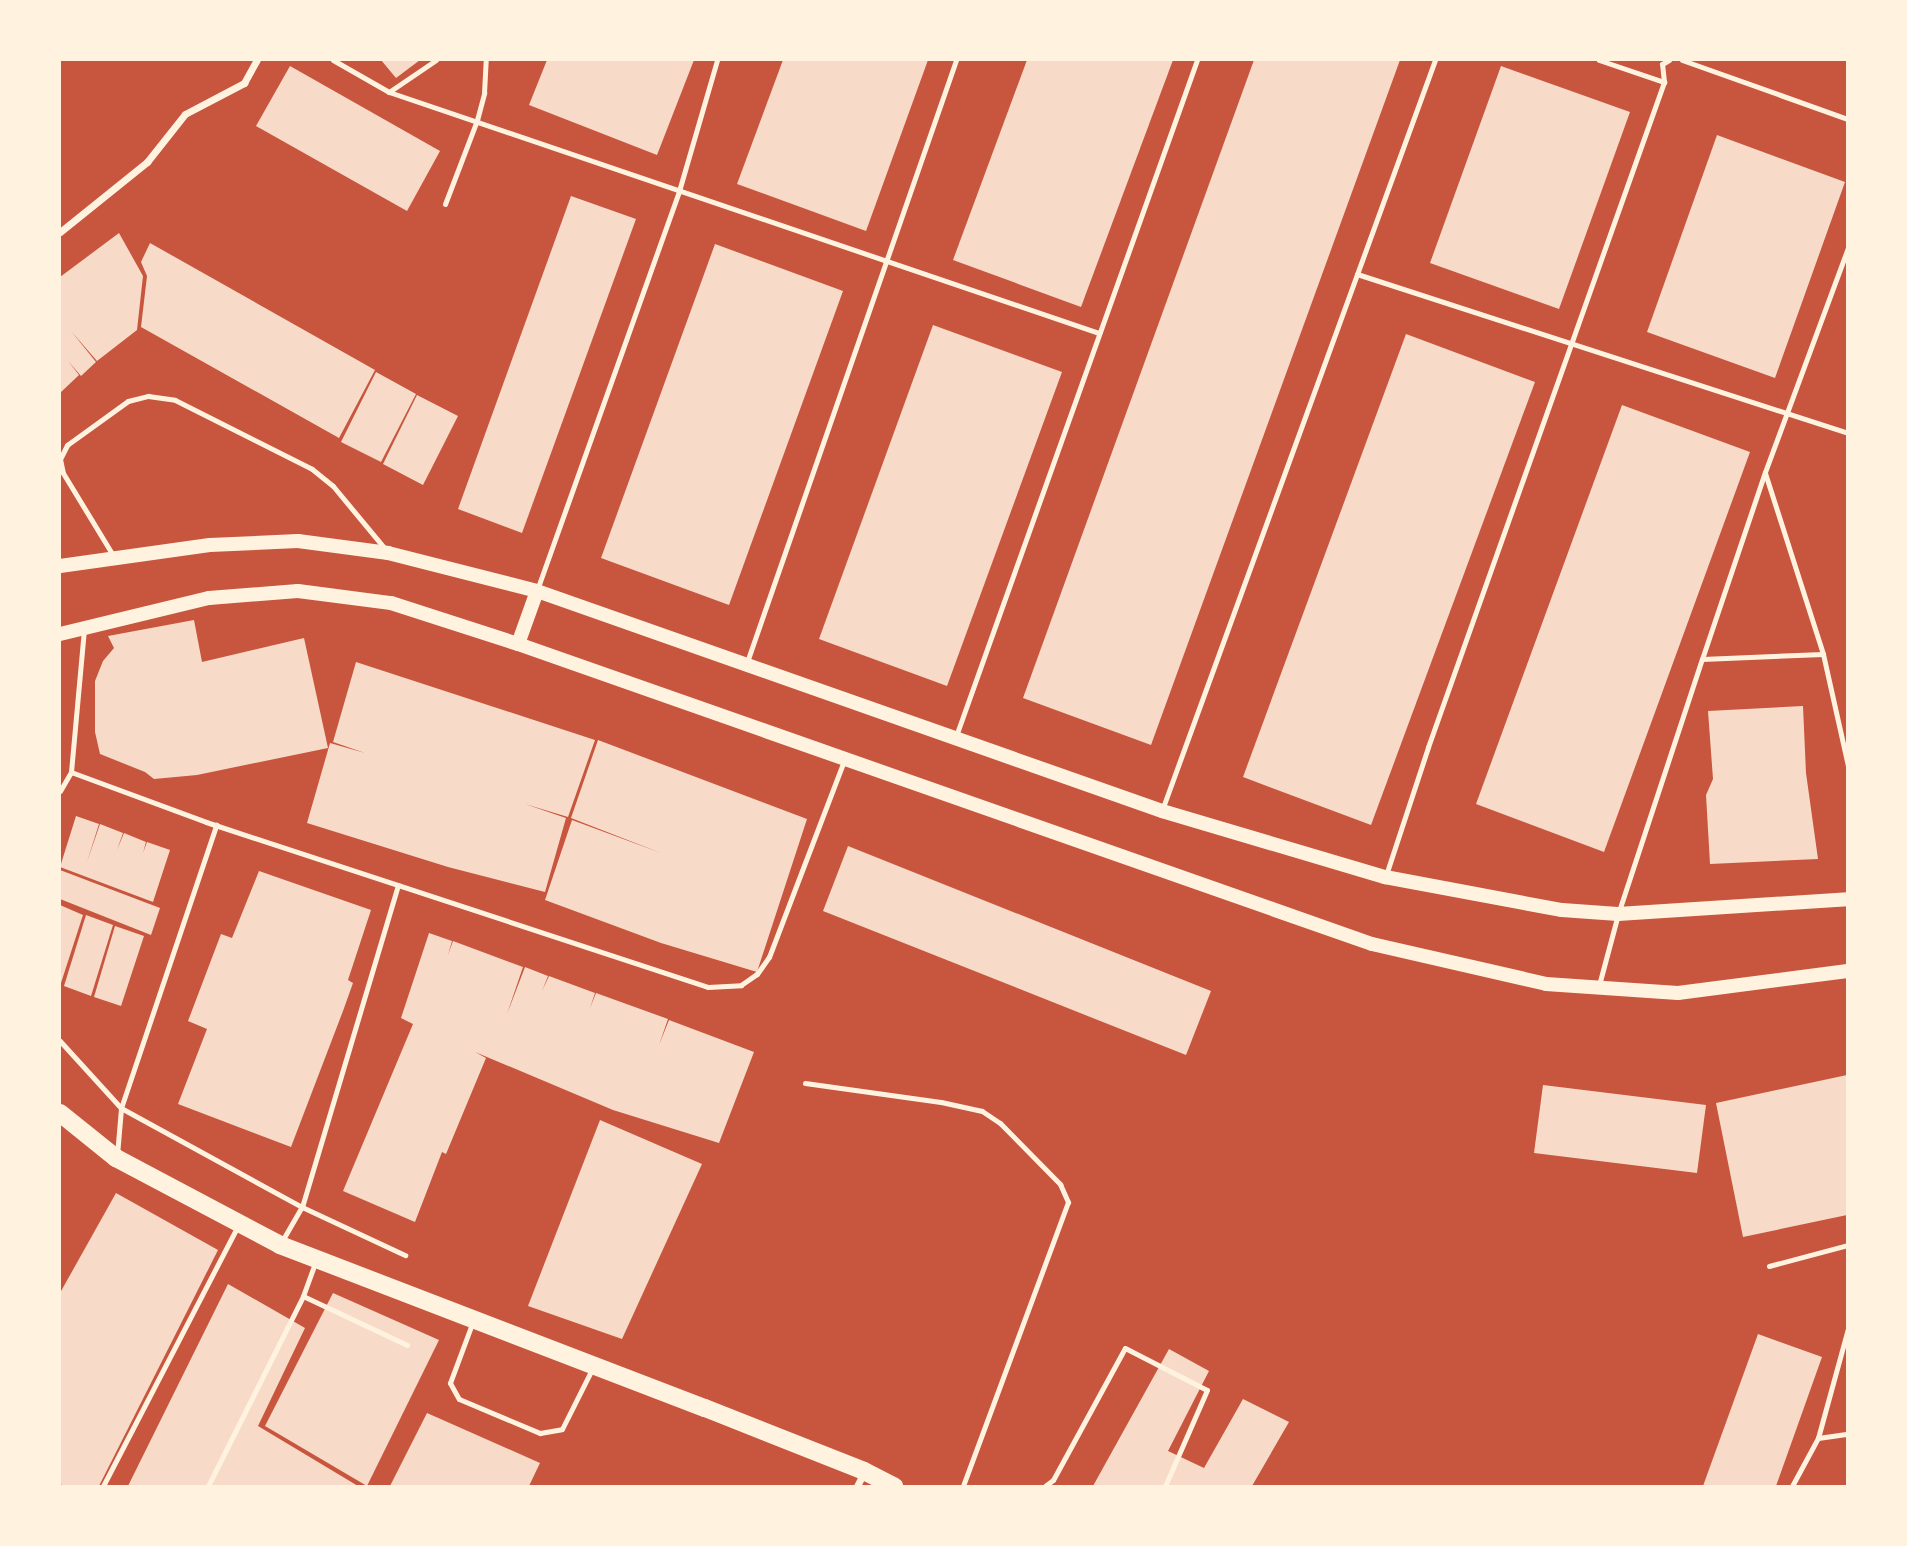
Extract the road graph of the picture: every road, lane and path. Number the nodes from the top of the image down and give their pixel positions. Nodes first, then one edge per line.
1 (257, 60) edge
2 (333, 60) edge
3 (436, 60) edge
4 (486, 60) edge
5 (717, 60) edge
6 (956, 60) edge
7 (1197, 60) edge
8 (1435, 60) edge
9 (1599, 60) edge
10 (1669, 60) edge
11 (1682, 60) edge
12 (1664, 82) junction
13 (389, 92) junction
14 (1847, 119) edge
15 (477, 120) junction
16 (679, 191) junction
17 (445, 204) dead end
18 (60, 232) edge
19 (1847, 248) edge
20 (885, 263) junction
21 (1357, 274) junction
22 (1100, 333) junction
23 (1572, 342) junction
24 (1786, 413) junction
25 (1847, 433) edge
26 (60, 459) edge
27 (1765, 472) junction
28 (388, 553) junction
29 (115, 559) junction
30 (60, 566) edge
31 (537, 591) junction
32 (84, 626) junction
33 (60, 634) edge
34 (518, 644) junction
35 (1823, 654) junction
36 (1702, 659) junction
37 (746, 665) junction
38 (955, 738) junction
39 (844, 761) junction
40 (1847, 766) edge
41 (71, 772) junction
42 (60, 791) edge
43 (1162, 811) junction
44 (216, 825) junction
45 (1385, 877) junction
46 (398, 885) junction
47 (1847, 899) edge
48 (1618, 914) junction
49 (1847, 971) edge
50 (1598, 986) junction
51 (60, 1041) edge
52 (805, 1083) dead end
53 (121, 1108) junction
54 (60, 1113) edge
55 (116, 1158) junction
56 (302, 1207) junction
57 (240, 1222) junction
58 (280, 1245) junction
59 (1847, 1245) edge
60 (405, 1255) dead end
61 (317, 1258) junction
62 (1769, 1266) dead end
63 (303, 1296) junction
64 (474, 1319) junction
65 (1847, 1328) edge
66 (407, 1345) dead end
67 (594, 1364) junction
68 (1847, 1434) edge
69 (1818, 1438) junction
70 (861, 1479) edge
71 (103, 1486) edge
72 (208, 1486) edge
73 (894, 1486) edge
74 (963, 1486) edge
75 (1045, 1486) edge
76 (1165, 1486) edge
77 (1792, 1486) edge

1 - 18 street
2 - 13 lane
3 - 13 lane
4 - 15 lane
5 - 16 lane
6 - 20 lane
7 - 22 lane
8 - 21 lane
9 - 12 lane
10 - 12 lane
11 - 14 lane
12 - 23 lane
13 - 15 lane
15 - 16 lane
15 - 17 lane
16 - 20 lane
16 - 31 lane
19 - 24 lane
20 - 22 lane
20 - 37 lane
21 - 23 lane
21 - 43 lane
22 - 38 lane
23 - 24 lane
23 - 45 lane
24 - 25 lane
24 - 27 lane
26 - 28 lane
26 - 29 lane
27 - 35 lane
27 - 36 lane
28 - 29 main road
28 - 31 main road
29 - 30 main road
31 - 34 main road
31 - 37 main road
32 - 33 main road
32 - 34 main road
32 - 41 lane
34 - 39 main road
35 - 36 lane
35 - 40 lane
36 - 48 lane
37 - 38 main road
38 - 43 main road
39 - 46 lane
39 - 50 main road
41 - 42 lane
41 - 44 lane
43 - 45 main road
44 - 46 lane
44 - 53 lane
45 - 48 main road
46 - 56 lane
47 - 48 main road
48 - 50 lane
49 - 50 main road
51 - 53 lane
52 - 74 lane
53 - 55 lane
53 - 56 lane
54 - 55 main road
55 - 57 main road
56 - 58 lane
56 - 60 lane
57 - 58 main road
57 - 71 lane
58 - 61 main road
59 - 62 lane
61 - 63 lane
61 - 64 main road
63 - 66 lane
63 - 72 lane
64 - 67 main road
64 - 67 lane
65 - 69 lane
67 - 70 main road
68 - 69 lane
69 - 77 lane
70 - 73 main road
75 - 76 lane

